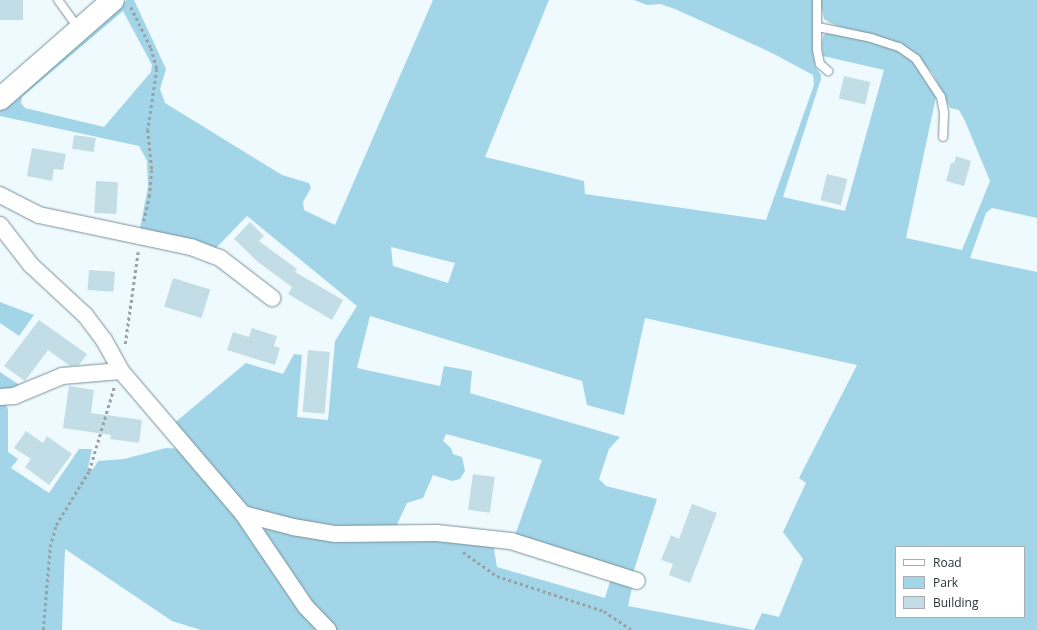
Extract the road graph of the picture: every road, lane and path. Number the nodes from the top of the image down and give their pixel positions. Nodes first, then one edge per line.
1 (58, 0) edge
2 (113, 0) edge
3 (129, 0) edge
4 (817, 0) edge
5 (818, 27) junction
6 (79, 30) junction
7 (828, 71) dead end
8 (0, 99) edge
9 (943, 137) dead end
10 (0, 195) edge
11 (0, 225) edge
12 (140, 237) junction
13 (272, 298) dead end
14 (121, 371) junction
15 (0, 396) edge
16 (243, 514) junction
17 (461, 551) dead end
18 (637, 581) dead end
19 (43, 630) edge
20 (328, 630) edge
21 (632, 630) edge

1 - 6 lane
2 - 6 main road
3 - 12 path
4 - 5 lane
5 - 7 lane
5 - 9 lane
6 - 8 main road
10 - 12 street
11 - 14 street
12 - 13 street
12 - 14 path
14 - 15 street
14 - 16 street
14 - 19 path
16 - 18 street
16 - 20 street
17 - 21 path

